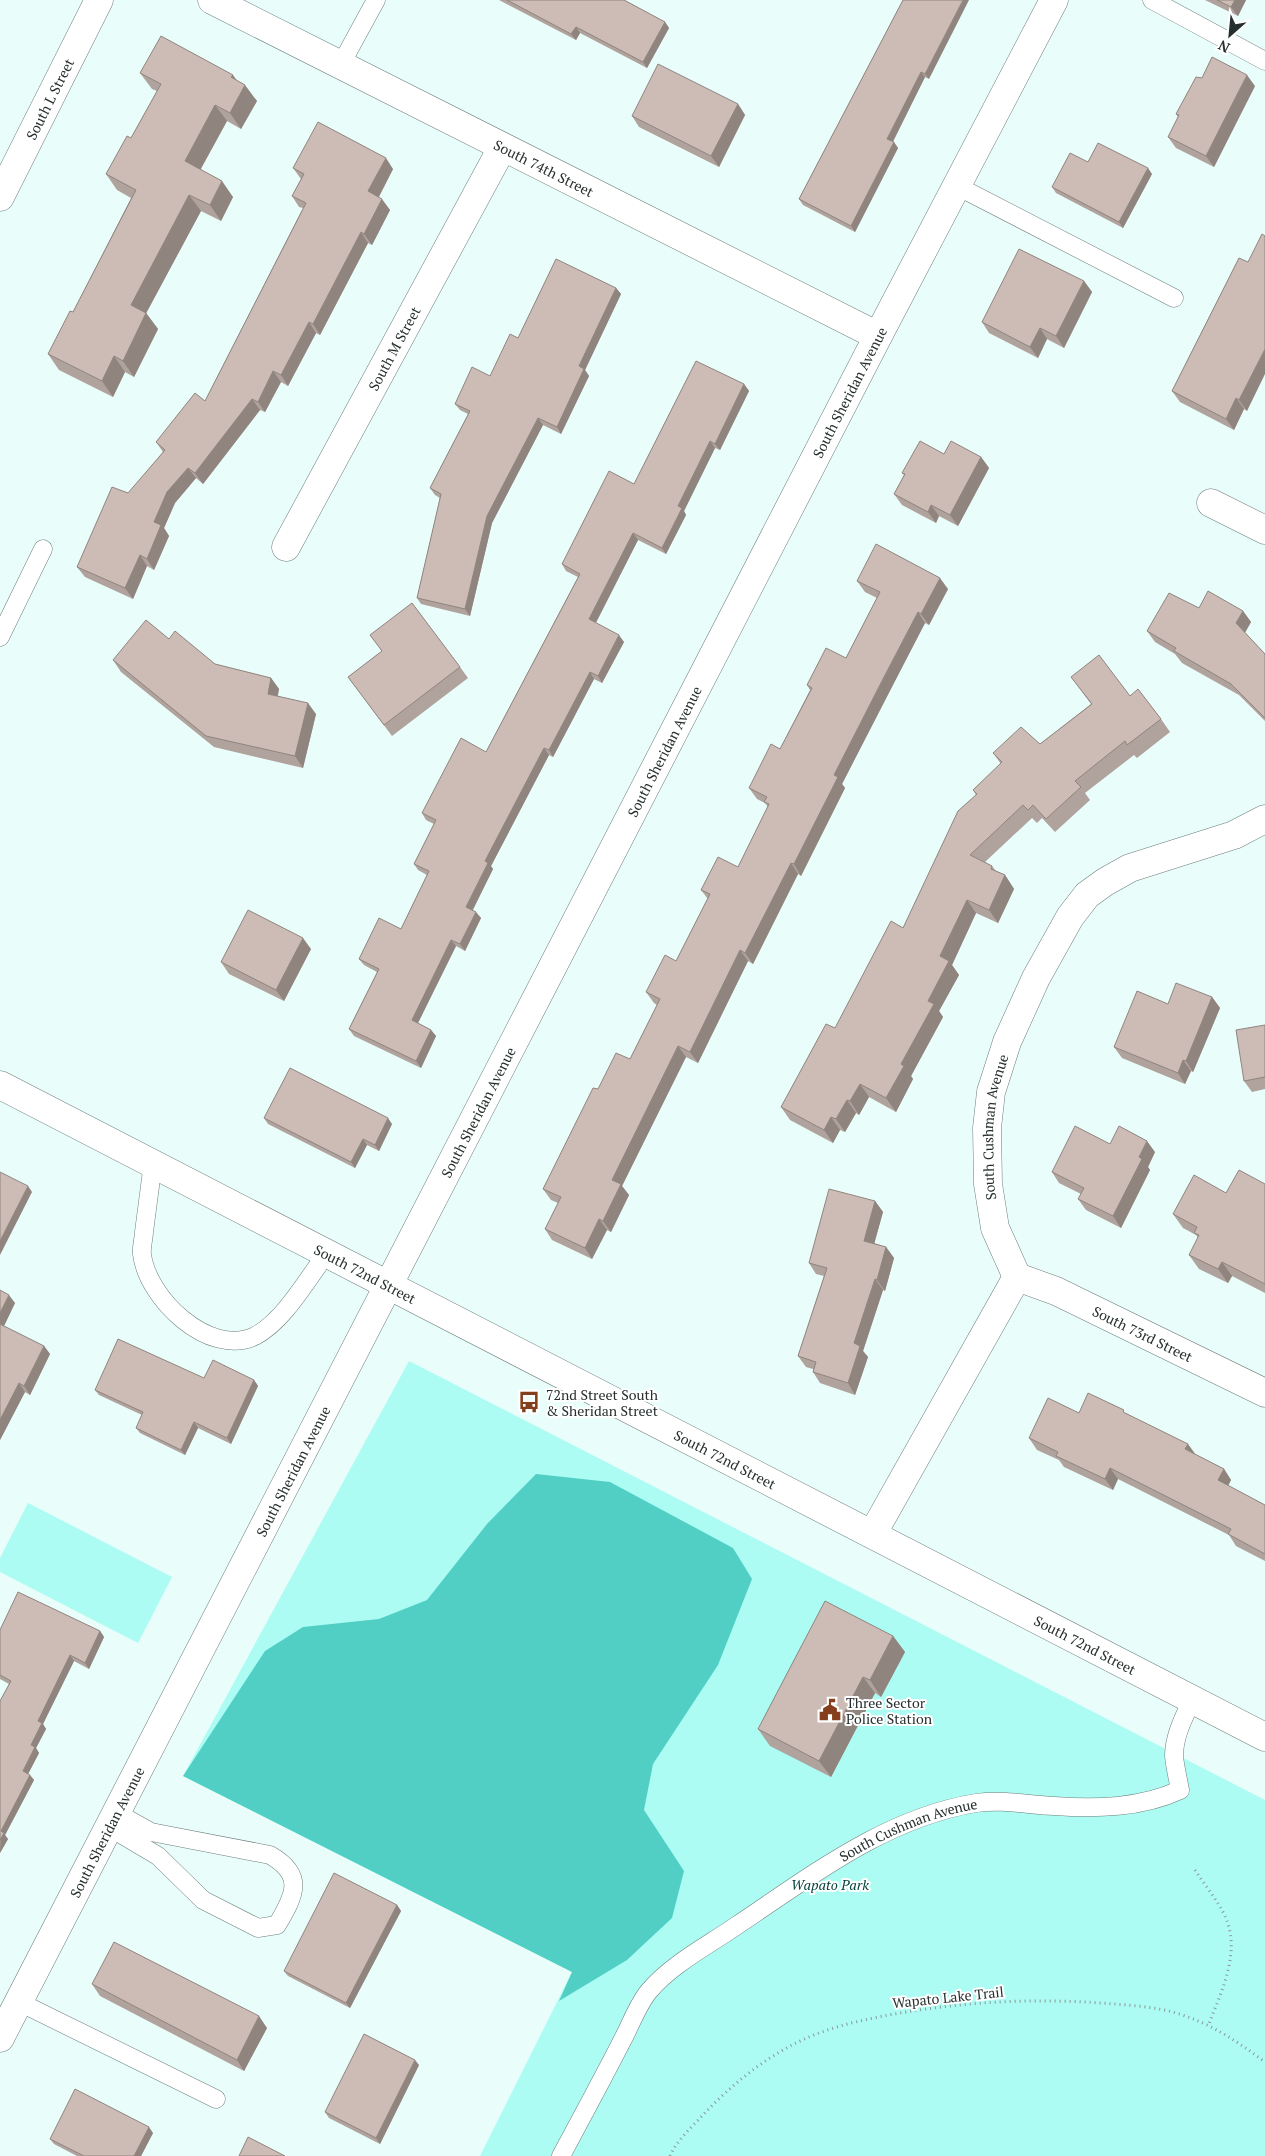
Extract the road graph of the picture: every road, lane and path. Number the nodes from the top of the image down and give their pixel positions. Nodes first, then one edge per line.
1 (99, 0) edge
2 (212, 0) edge
3 (376, 0) edge
4 (1054, 0) edge
5 (1152, 0) edge
6 (1265, 61) edge
7 (340, 66) junction
8 (502, 148) junction
9 (957, 186) junction
10 (0, 197) edge
11 (1174, 298) dead end
12 (878, 336) junction
13 (1211, 503) dead end
14 (1265, 530) edge
15 (286, 548) dead end
16 (43, 549) dead end
17 (0, 637) edge
18 (1265, 819) edge
19 (0, 1085) edge
20 (153, 1163) junction
21 (327, 1253) junction
22 (1017, 1277) junction
23 (390, 1286) junction
24 (1265, 1393) edge
25 (873, 1533) junction
26 (1192, 1700) junction
27 (1265, 1737) edge
28 (113, 1820) junction
29 (1195, 1870) dead end
30 (19, 2002) junction
31 (1208, 2026) junction
32 (0, 2038) edge
33 (1265, 2062) edge
34 (216, 2099) dead end
35 (561, 2156) edge
36 (670, 2156) edge

1 - 10 street, South L Street
2 - 7 street, South 74th Street
3 - 7 lane
4 - 9 street, South Sheridan Avenue
5 - 6 lane
7 - 8 street, South 74th Street
8 - 12 street, South 74th Street
8 - 15 street, South M Street
9 - 11 lane
9 - 12 street, South Sheridan Avenue
12 - 23 street, South Sheridan Avenue
13 - 14 street
16 - 17 lane
18 - 22 street, South Cushman Avenue
19 - 20 street, South 72nd Street
20 - 21 street, South 72nd Street
20 - 21 lane
21 - 23 street, South 72nd Street
22 - 24 street, South 73rd Street
22 - 25 street
23 - 25 street, South 72nd Street
23 - 28 street, South Sheridan Avenue
25 - 26 street, South 72nd Street
26 - 27 street, South 72nd Street
26 - 35 lane, South Cushman Avenue
28 - 28 lane
28 - 30 street, South Sheridan Avenue
29 - 31 path
30 - 32 street, South Sheridan Avenue
30 - 34 lane
31 - 33 path, Wapato Lake Trail
31 - 36 path, Wapato Lake Trail

